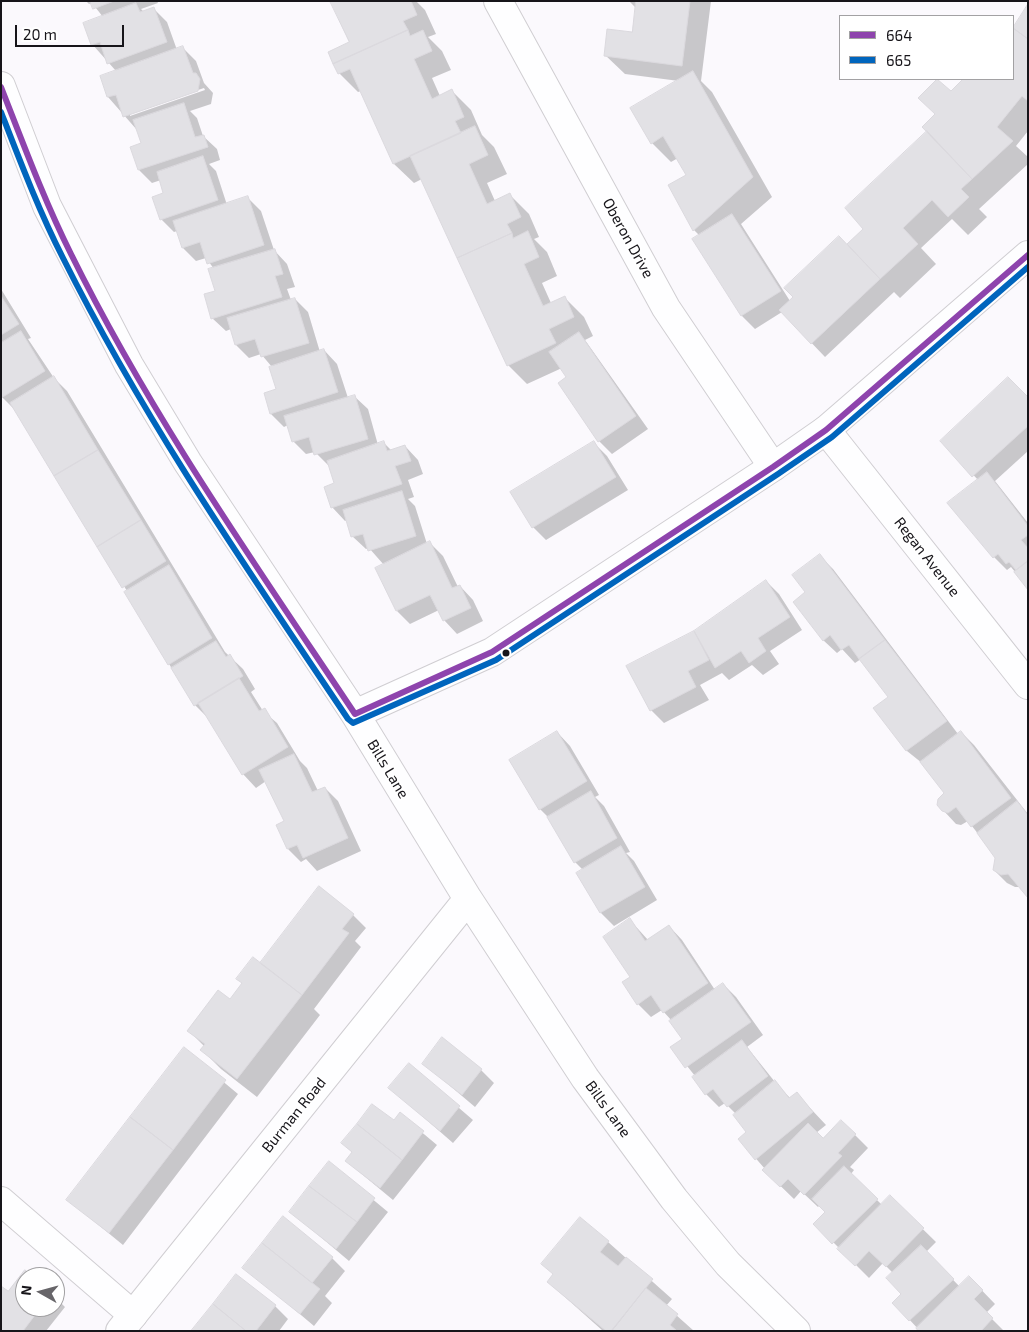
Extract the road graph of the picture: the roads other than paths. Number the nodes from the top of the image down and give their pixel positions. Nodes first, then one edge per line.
1 (498, 1) edge
2 (1, 86) edge
3 (1028, 255) edge
4 (826, 430) junction
5 (773, 467) junction
6 (1028, 685) edge
7 (354, 714) junction
8 (468, 899) junction
9 (1, 1201) edge
10 (126, 1323) edge
11 (796, 1331) edge

1 - 5 street, Oberon Drive
2 - 7 street, Bills Lane
3 - 4 street
4 - 5 street
4 - 6 street, Regan Avenue
5 - 7 street
7 - 8 street, Bills Lane
8 - 10 street, Burman Road
8 - 11 street, Bills Lane
9 - 10 street

